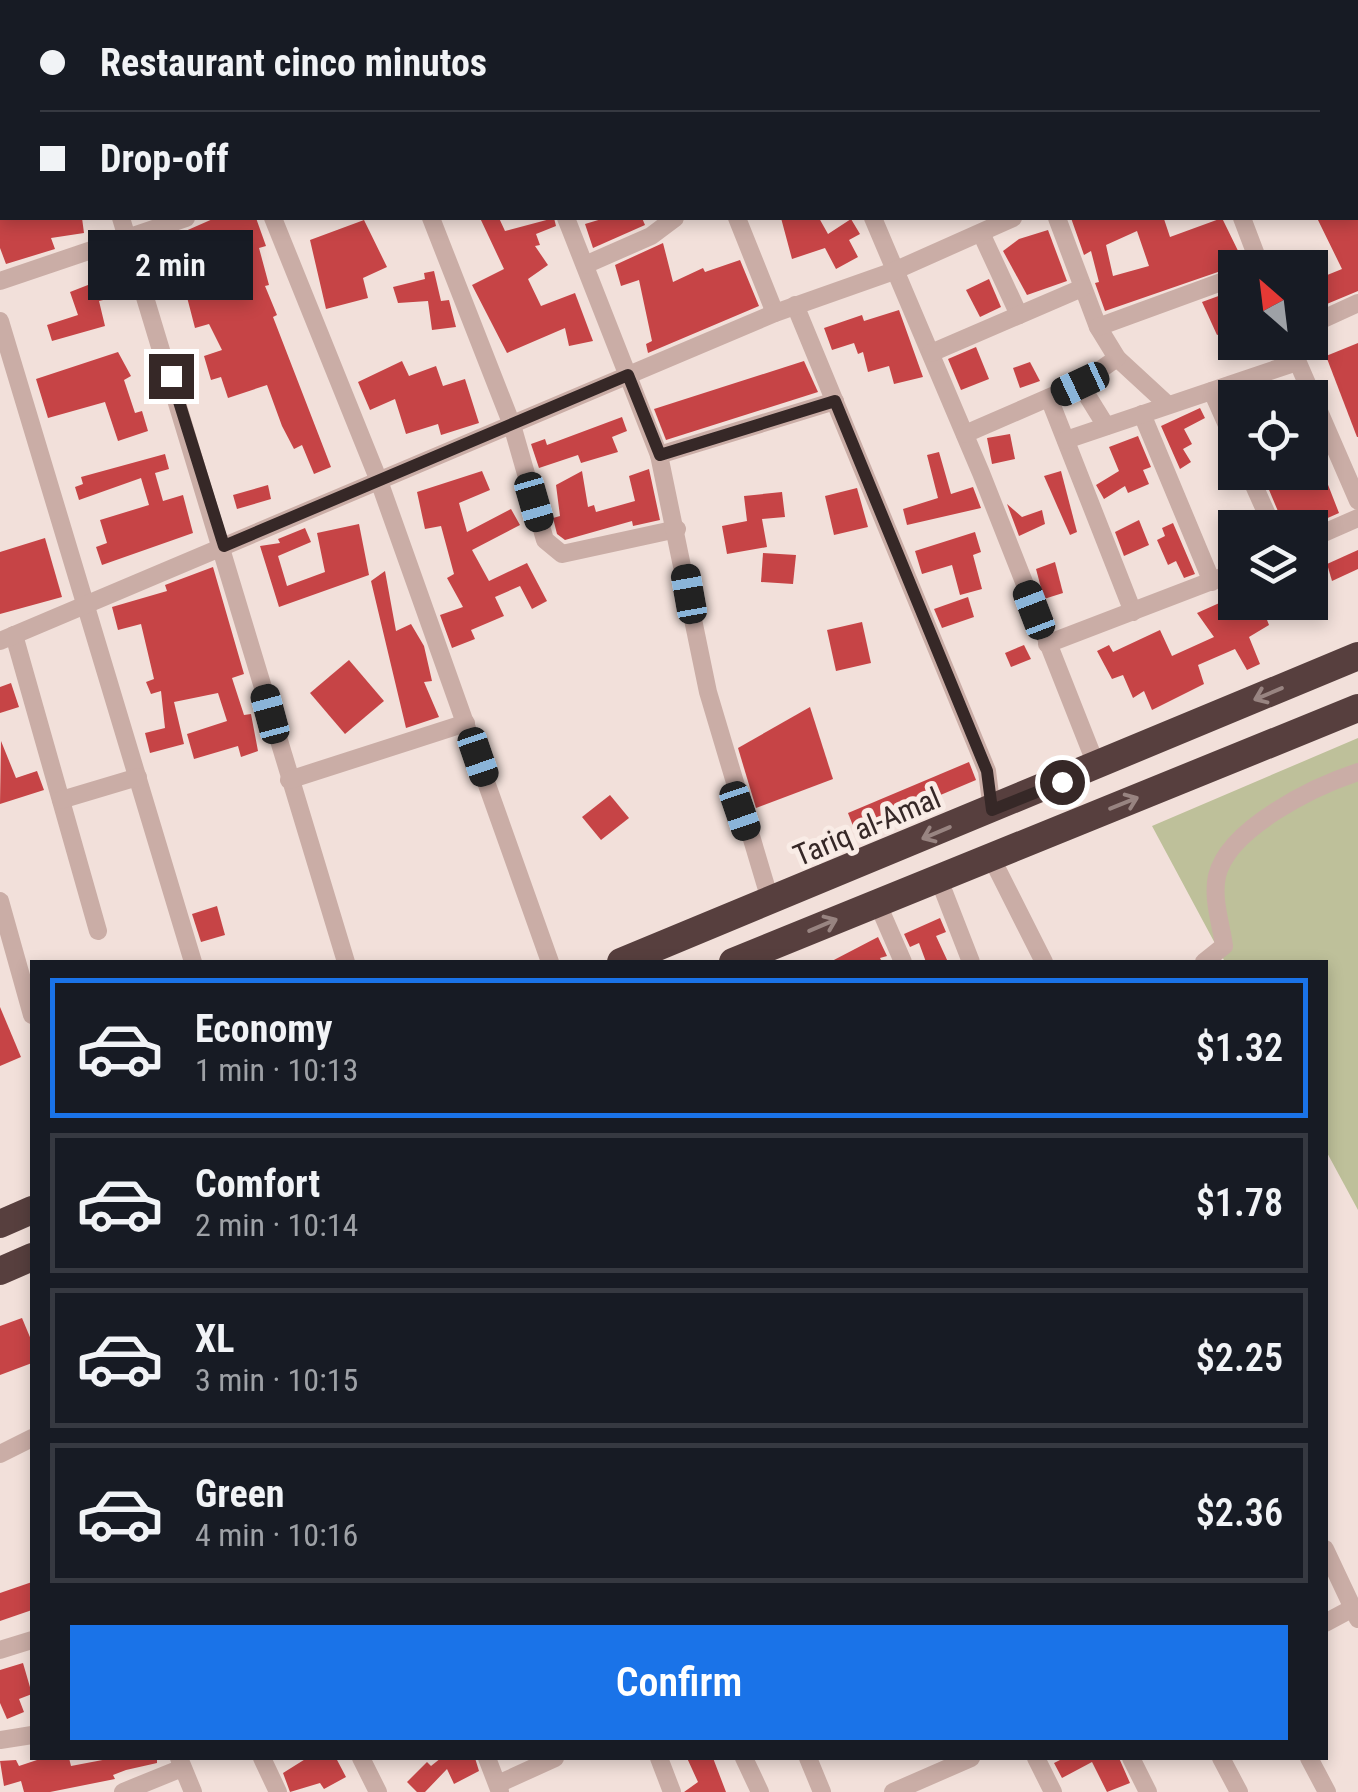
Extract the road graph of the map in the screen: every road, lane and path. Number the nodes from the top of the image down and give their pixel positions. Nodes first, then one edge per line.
1 (122, 220) edge
2 (180, 220) edge
3 (274, 220) edge
4 (431, 220) edge
5 (567, 220) edge
6 (667, 220) edge
7 (738, 220) edge
8 (873, 220) edge
9 (1010, 220) edge
10 (1058, 220) edge
11 (1243, 220) edge
12 (981, 233) junction
13 (127, 238) junction
14 (1254, 250) edge
15 (586, 265) junction
16 (894, 271) junction
17 (0, 282) edge
18 (1218, 283) edge
19 (1082, 288) junction
20 (1358, 303) edge
21 (795, 305) junction
22 (775, 313) junction
23 (1019, 315) junction
24 (1328, 316) edge
25 (0, 320) edge
26 (1098, 328) junction
27 (930, 353) junction
28 (1118, 358) junction
29 (1297, 362) joint
30 (628, 375) junction
31 (1080, 384) junction
32 (1212, 391) junction
33 (1049, 398) junction
34 (835, 401) junction
35 (1168, 405) junction
36 (1218, 405) edge
37 (1142, 414) junction
38 (512, 424) junction
39 (1106, 426) junction
40 (965, 434) junction
41 (1066, 440) junction
42 (660, 455) junction
43 (379, 481) junction
44 (1358, 501) edge
45 (1358, 518) edge
46 (677, 529) junction
47 (1328, 531) edge
48 (224, 546) junction
49 (1218, 579) edge
50 (1212, 582) junction
51 (86, 605) junction
52 (1132, 612) junction
53 (7, 638) edge
54 (1047, 644) junction
55 (1358, 656) edge
56 (1358, 708) edge
57 (466, 723) junction
58 (1096, 767) junction
59 (1358, 772) edge
60 (138, 777) junction
61 (289, 780) junction
62 (61, 800) junction
63 (992, 810) junction
64 (991, 857) junction
65 (938, 877) junction
66 (0, 901) edge
67 (877, 902) junction
68 (771, 903) junction
69 (98, 931) dead end
70 (192, 960) edge
71 (345, 960) edge
72 (549, 960) edge
73 (626, 960) edge
74 (737, 960) edge
75 (902, 960) edge
76 (969, 960) edge
77 (1043, 960) edge
78 (1206, 960) edge
79 (30, 1008) edge
80 (30, 1211) edge
81 (0, 1224) edge
82 (30, 1264) edge
83 (0, 1271) edge
84 (30, 1439) edge
85 (0, 1454) edge
86 (1328, 1556) edge
87 (1355, 1614) edge
88 (1328, 1622) edge
89 (30, 1641) edge
90 (0, 1650) edge
91 (30, 1735) edge
92 (0, 1740) edge
93 (263, 1760) edge
94 (362, 1760) edge
95 (487, 1760) edge
96 (552, 1760) edge
97 (660, 1760) edge
98 (745, 1760) edge
99 (809, 1760) edge
100 (965, 1760) edge
101 (1043, 1760) edge
102 (1132, 1760) edge
103 (1222, 1760) edge
104 (1311, 1760) edge
105 (181, 1763) edge
106 (499, 1788) edge
107 (1046, 1790) edge
108 (122, 1792) edge
109 (192, 1792) edge
110 (278, 1792) edge
111 (378, 1792) edge
112 (672, 1792) edge
113 (760, 1792) edge
114 (822, 1792) edge
115 (893, 1792) edge
116 (1148, 1792) edge
117 (1238, 1792) edge
118 (1327, 1792) edge

1 - 13 street
2 - 13 street
3 - 43 street
4 - 38 street
5 - 15 street
6 - 15 street
7 - 22 street
8 - 16 street
9 - 12 street
10 - 19 street
11 - 14 street
12 - 16 street
12 - 23 street
13 - 17 street
13 - 48 street
15 - 30 street
16 - 21 street
16 - 27 street
18 - 26 street
19 - 23 street
19 - 26 street
20 - 24 street
21 - 22 street
21 - 34 street
22 - 30 street
23 - 27 street
25 - 51 street
26 - 28 street
27 - 40 street
28 - 31 street
28 - 35 street
29 - 32 street
29 - 44 street
30 - 38 street
30 - 42 street
31 - 33 street
31 - 39 street
32 - 35 street
32 - 36 street
33 - 40 street
33 - 41 street
34 - 42 street
34 - 63 street
35 - 37 street
37 - 39 street
37 - 50 street
38 - 43 street
38 - 46 street
39 - 41 street
40 - 54 street
41 - 52 street
42 - 46 street
43 - 48 street
43 - 57 street
45 - 47 street
46 - 68 street
48 - 51 street
48 - 61 street
49 - 50 street
50 - 52 street
51 - 53 street
51 - 60 street
52 - 54 street
53 - 62 street
54 - 58 street
55 -> 58 highway, Tariq al-Amal
64 -> 56 highway
57 - 61 street
57 - 72 street
58 - 63 highway, Tariq al-Amal
59 - 78 street
60 - 62 street
60 - 70 street
61 - 71 street
62 - 69 street
63 -> 68 highway, Tariq al-Amal
64 - 65 highway
64 - 77 street
65 - 67 highway
65 - 76 street
66 - 79 street
74 -> 67 highway
67 - 75 street
68 - 73 highway, Tariq al-Amal
80 - 81 highway
82 - 83 highway
84 - 85 street
86 - 87 street
87 - 88 street
89 - 90 street
91 - 92 street
93 - 110 street
94 - 111 street
95 - 106 street
96 - 106 street
97 - 112 street
98 - 113 street
99 - 114 street
100 - 115 street
101 - 107 street
102 - 116 street
103 - 117 street
104 - 118 street
105 - 108 street
105 - 109 street

